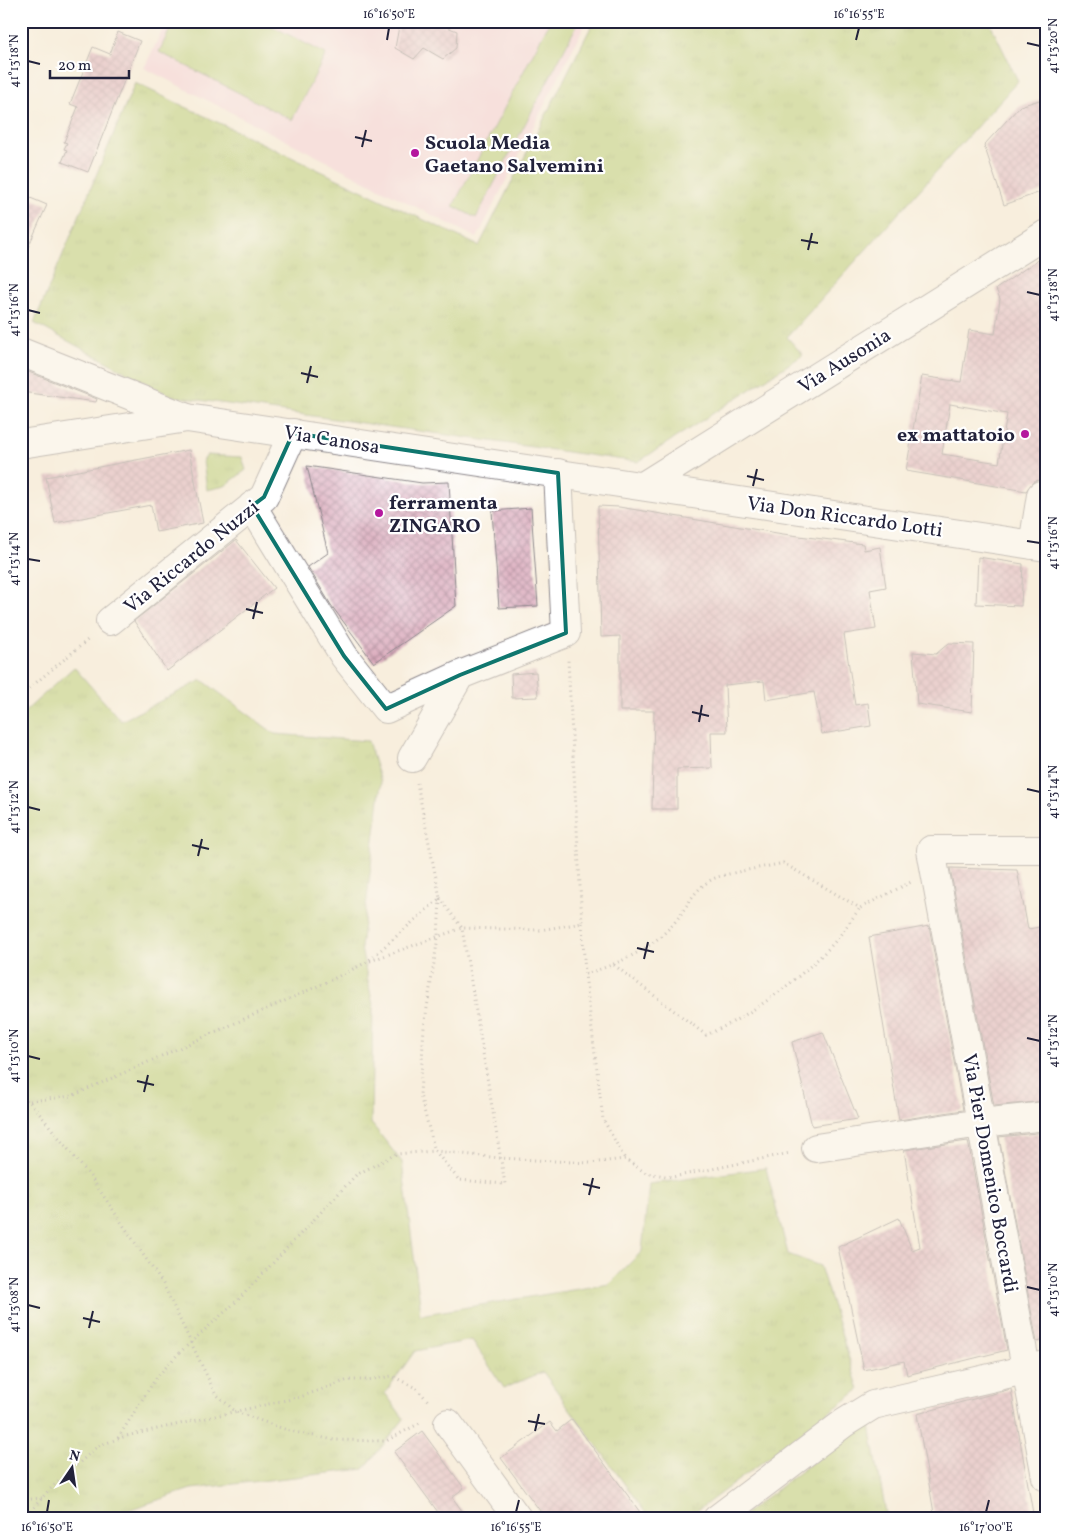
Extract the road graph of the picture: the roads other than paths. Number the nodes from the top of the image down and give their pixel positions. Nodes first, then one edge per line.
1 (1046, 234) edge
2 (21, 352) edge
3 (187, 418) junction
4 (292, 433) junction
5 (21, 444) edge
6 (558, 473) junction
7 (643, 486) junction
8 (1046, 495) edge
9 (252, 506) junction
10 (1039, 546) edge
11 (110, 621) road end
12 (460, 675) junction
13 (412, 758) road end
14 (1046, 850) edge
15 (1046, 1116) edge
16 (981, 1123) junction
17 (816, 1148) road end
18 (1036, 1367) edge
19 (448, 1423) road end
20 (1046, 1477) edge
21 (518, 1519) edge
22 (717, 1519) edge

1 - 7 street, Via Ausonia
2 - 3 street
3 - 4 street, Via Canosa
3 - 5 street, Via Canosa
4 - 6 street, Via Canosa
4 - 9 street, Via Riccardo Nuzzi
6 - 7 street, Via Canosa
6 - 12 street
7 - 10 street, Via Don Riccardo Lotti
8 - 10 street
9 - 11 street, Via Riccardo Nuzzi
9 - 12 street
12 - 13 street
14 - 16 street, Via Pier Domenico Boccardi
15 - 16 street
16 - 17 street
16 - 18 street, Via Pier Domenico Boccardi
18 - 20 street, Via Pier Domenico Boccardi
18 - 22 street
19 - 21 street

